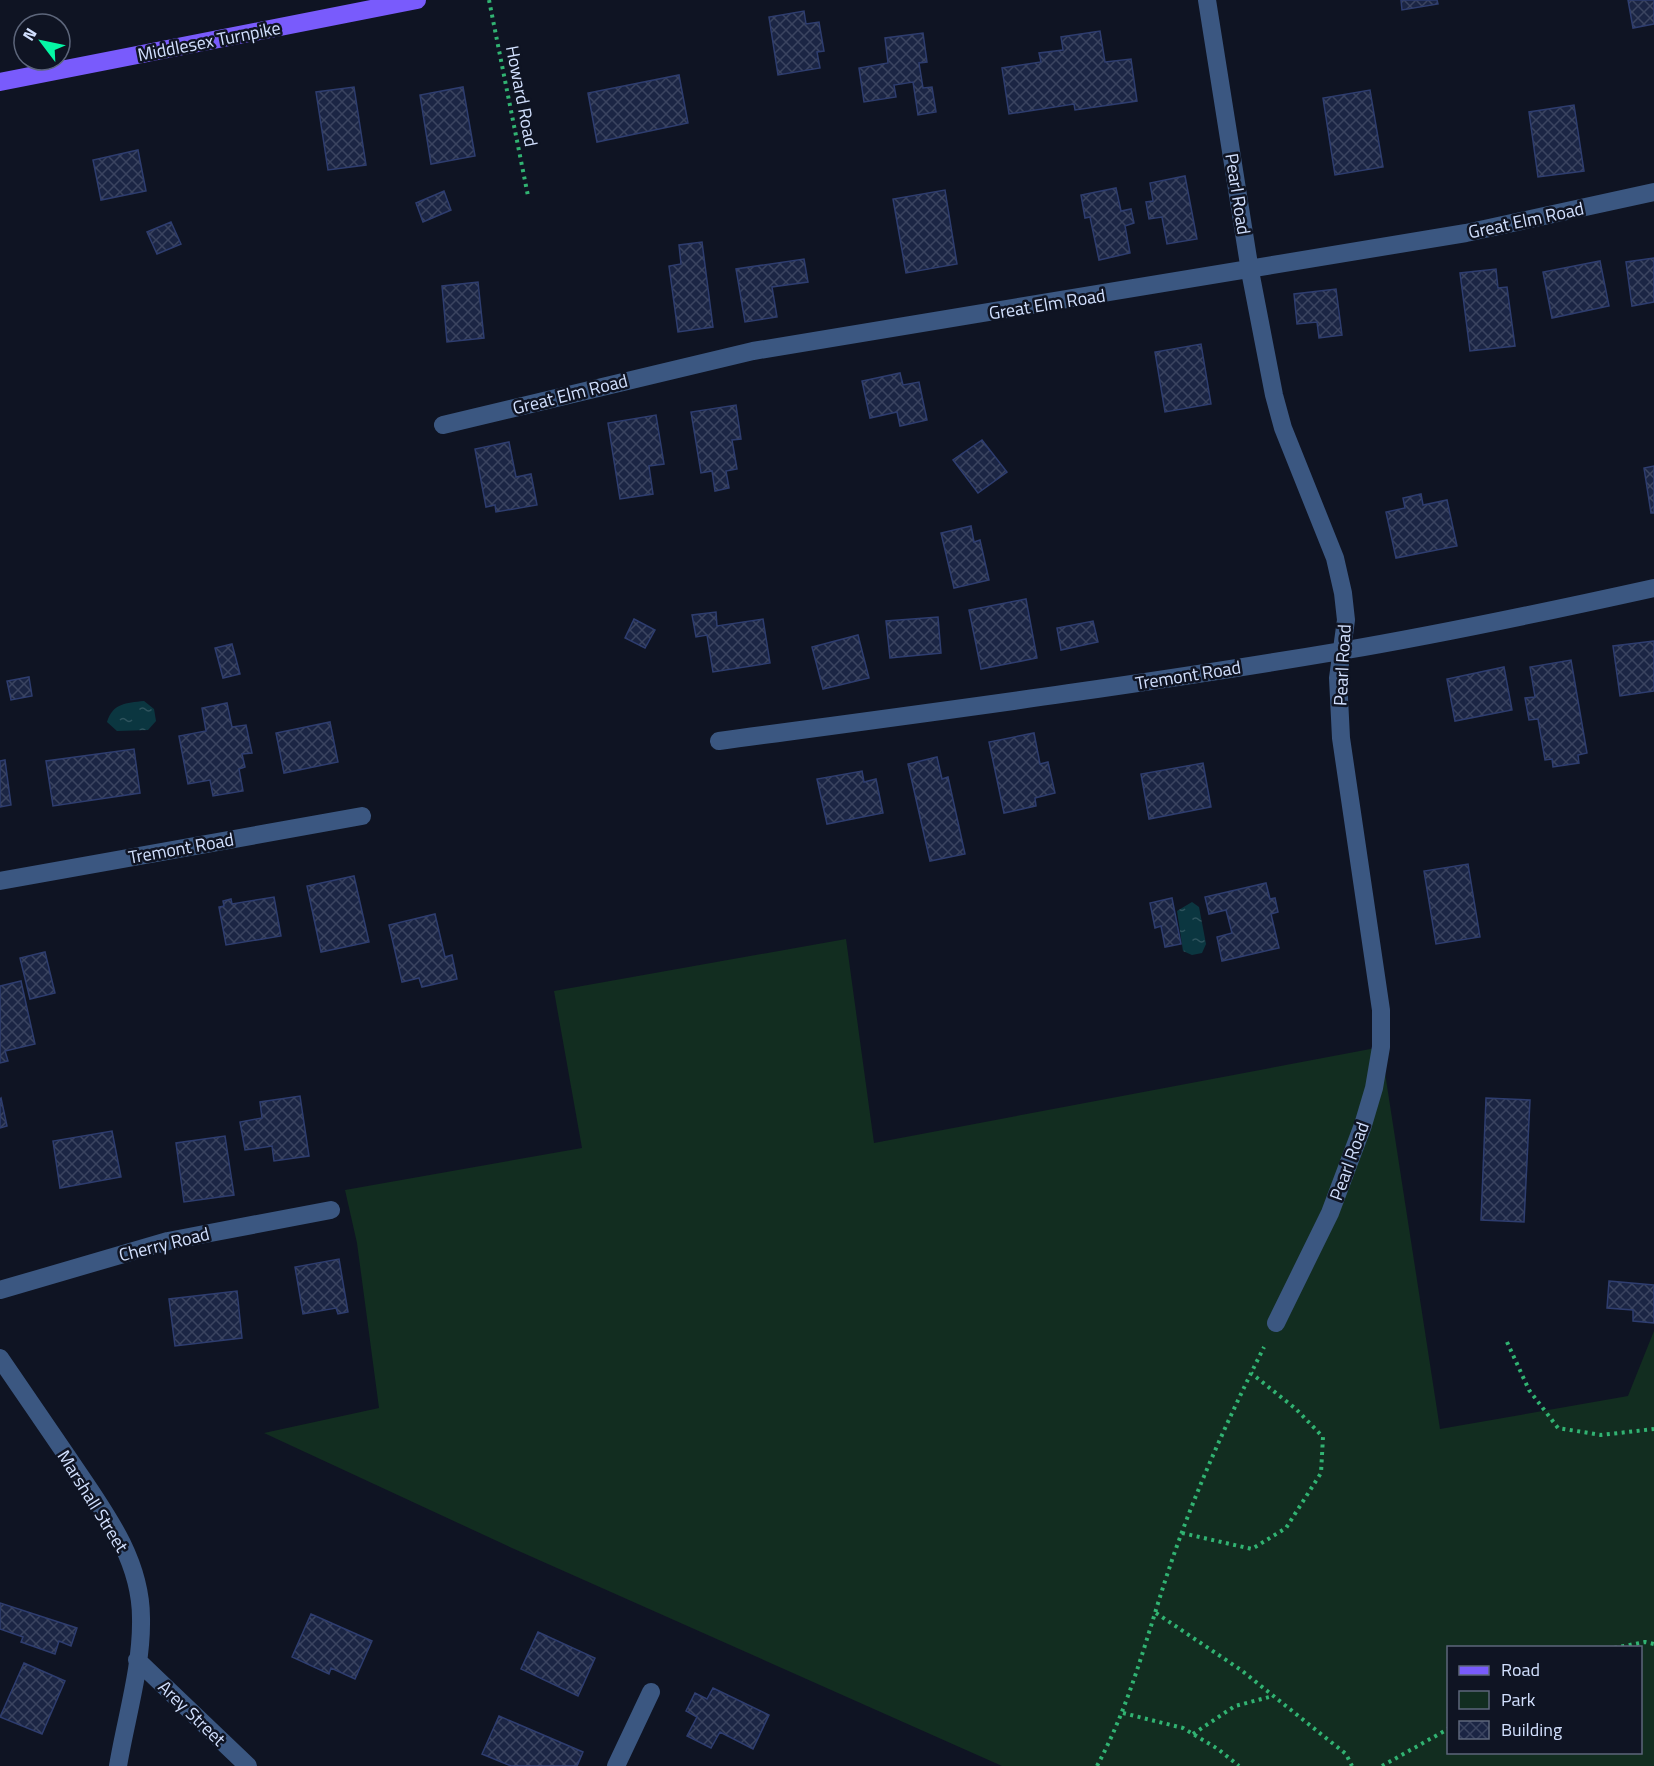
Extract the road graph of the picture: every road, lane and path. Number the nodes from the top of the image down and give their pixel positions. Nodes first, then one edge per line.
1 (417, 0) edge
2 (489, 0) edge
3 (1207, 0) edge
4 (0, 82) edge
5 (1654, 192) edge
6 (528, 196) dead end
7 (1250, 271) junction
8 (443, 425) dead end
9 (1654, 588) edge
10 (1342, 651) junction
11 (719, 741) dead end
12 (362, 816) dead end
13 (0, 880) edge
14 (331, 1210) dead end
15 (0, 1290) edge
16 (1276, 1323) joint
17 (1507, 1342) dead end
18 (0, 1358) edge
19 (1251, 1373) junction
20 (1654, 1429) edge
21 (1182, 1533) junction
22 (1156, 1613) junction
23 (1654, 1644) edge
24 (1620, 1646) edge
25 (137, 1660) junction
26 (651, 1692) dead end
27 (1273, 1696) junction
28 (1123, 1713) junction
29 (1447, 1730) edge
30 (1193, 1734) junction
31 (118, 1766) edge
32 (248, 1766) edge
33 (616, 1766) edge
34 (1097, 1766) edge
35 (1239, 1766) edge
36 (1352, 1766) edge
37 (1382, 1766) edge

1 - 4 main road, Middlesex Turnpike
2 - 6 path, Howard Road
3 - 7 street, Pearl Road
5 - 7 street, Great Elm Road
7 - 8 street, Great Elm Road
7 - 10 street, Pearl Road
9 - 10 street, Tremont Road
10 - 11 street, Tremont Road
10 - 16 street, Pearl Road
12 - 13 street, Tremont Road
14 - 15 street, Cherry Road
16 - 19 path
17 - 20 path
18 - 25 street, Marshall Street
19 - 21 path
19 - 21 path
21 - 22 path
22 - 27 path
22 - 28 path
23 - 24 path
25 - 31 street, Marshall Street
25 - 32 street, Arey Street
26 - 33 street
27 - 30 path
27 - 36 path
28 - 30 path
28 - 34 path
29 - 37 path
30 - 35 path

